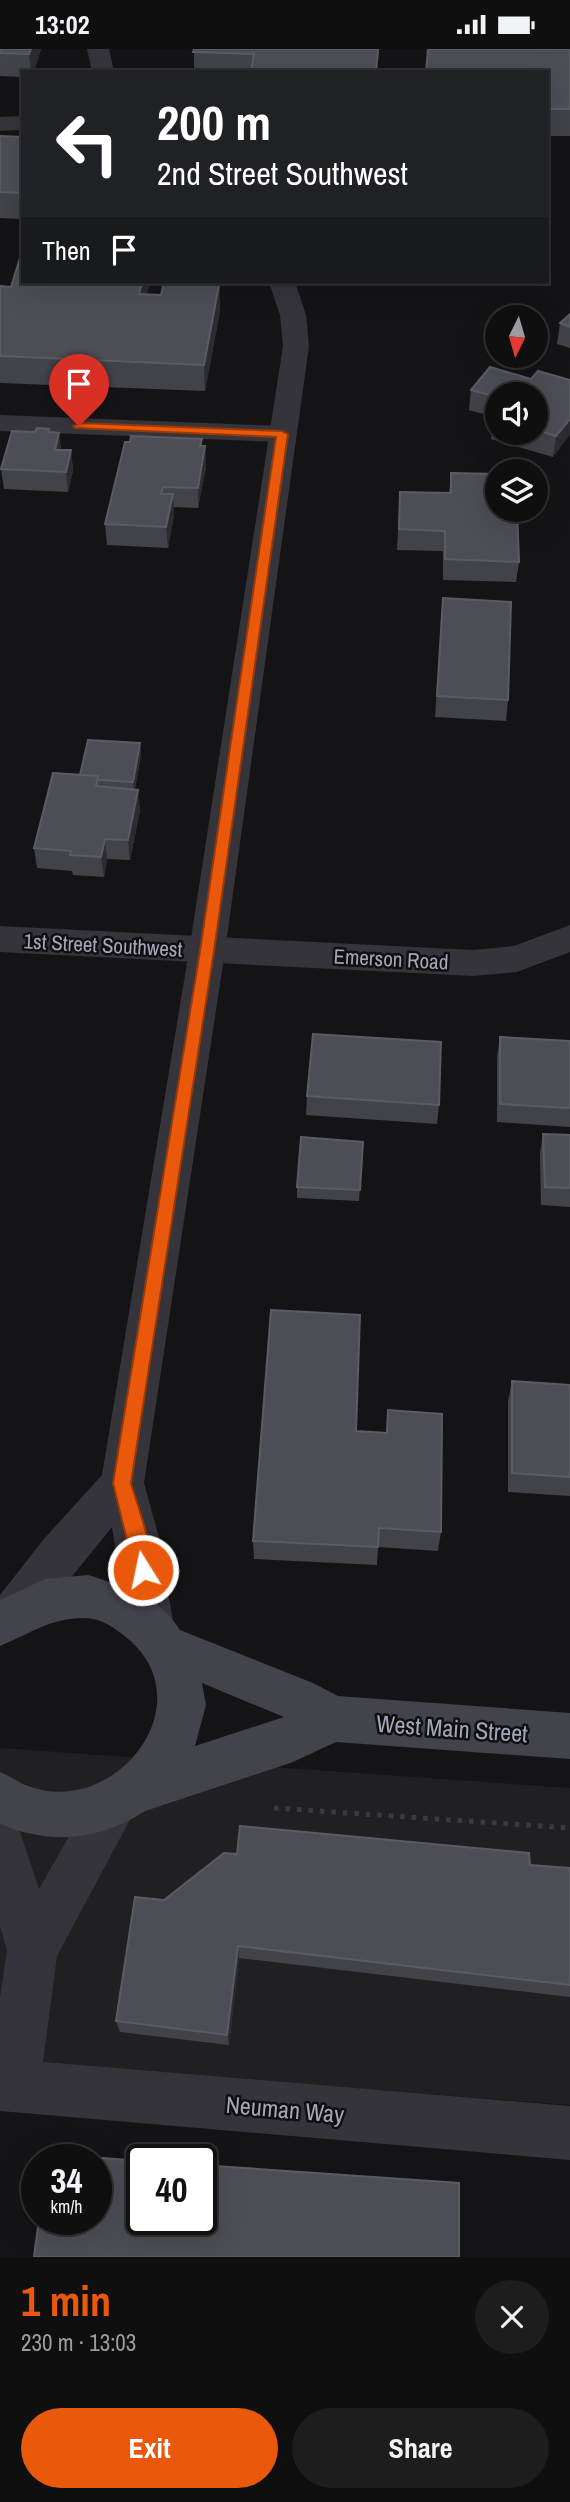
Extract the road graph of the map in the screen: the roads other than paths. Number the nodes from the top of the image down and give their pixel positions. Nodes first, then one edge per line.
1 (97, 49) edge
2 (102, 70) edge
3 (21, 123) edge
4 (0, 124) edge
5 (283, 284) edge
6 (0, 423) edge
7 (282, 434) junction
8 (570, 938) edge
9 (0, 939) edge
10 (207, 951) junction
11 (122, 1483) junction
12 (8, 1618) edge
13 (159, 1635) junction
14 (334, 1719) junction
15 (570, 1736) edge
16 (0, 1796) edge
17 (125, 1796) junction
18 (0, 1840) edge
19 (32, 1949) junction
20 (7, 2085) edge
21 (570, 2133) edge

1 - 2 street
3 - 4 street
5 - 7 street
6 - 7 street
7 - 10 street
8 - 10 street, Emerson Road
9 - 10 street, 1st Street Southwest
10 - 11 street
11 - 12 street
11 - 13 street
12 - 13 main road, West Main Street
13 - 14 main road, West Main Street
13 - 17 main road
14 - 15 main road, West Main Street
14 - 17 main road, West Main Street
16 - 17 main road, West Main Street
17 - 19 street
18 - 19 street
19 - 20 street
20 - 21 street, Neuman Way

